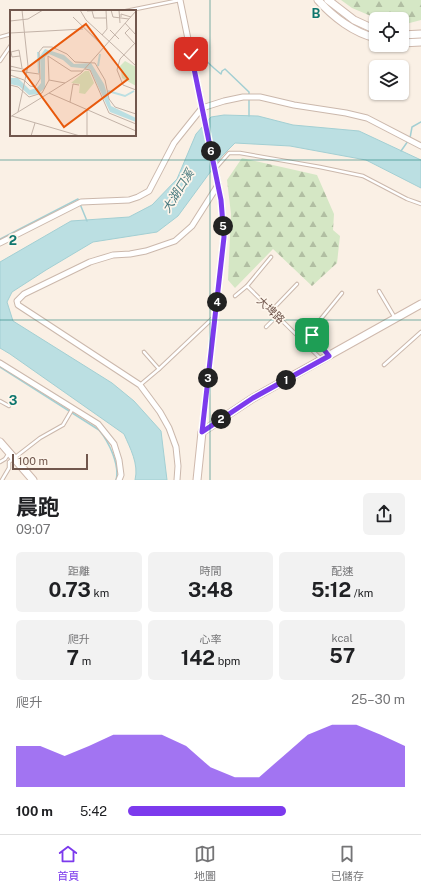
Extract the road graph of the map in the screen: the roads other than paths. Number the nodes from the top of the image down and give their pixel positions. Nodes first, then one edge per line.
1 (180, 0) edge
2 (318, 0) edge
3 (328, 0) edge
4 (131, 10) edge
5 (369, 27) edge
6 (10, 34) edge
7 (421, 34) edge
8 (409, 35) edge
9 (369, 36) edge
10 (0, 37) edge
11 (421, 42) edge
12 (409, 43) edge
13 (10, 46) edge
14 (0, 61) edge
15 (203, 111) junction
16 (421, 146) edge
17 (214, 169) junction
18 (218, 185) junction
19 (421, 204) edge
20 (0, 243) edge
21 (271, 257) dead end
22 (297, 284) dead end
23 (246, 286) junction
24 (379, 291) dead end
25 (342, 293) dead end
26 (235, 296) dead end
27 (420, 305) edge
28 (272, 310) junction
29 (215, 316) junction
30 (277, 316) junction
31 (395, 318) junction
32 (266, 327) dead end
33 (421, 332) edge
34 (144, 352) dead end
35 (329, 356) junction
36 (322, 360) junction
37 (0, 363) edge
38 (384, 365) dead end
39 (159, 369) junction
40 (140, 385) junction
41 (0, 402) edge
42 (9, 406) dead end
43 (73, 408) junction
44 (202, 432) junction
45 (0, 442) edge
46 (11, 458) junction
47 (5, 460) junction
48 (0, 462) edge
49 (2, 480) edge
50 (33, 480) edge
51 (119, 480) edge
52 (177, 480) edge
53 (197, 480) edge

1 - 4 lane
1 - 15 street
2 - 9 main road
3 - 5 main road
6 - 10 lane
7 - 8 main road
11 - 12 main road
13 - 14 lane
15 - 16 street
15 - 17 street
15 - 20 street
17 - 18 street
17 - 19 lane
18 - 29 street
18 - 40 street
21 - 23 lane
22 - 28 lane
23 - 26 lane
23 - 28 lane, 大埤路
24 - 31 lane
25 - 35 lane
27 - 31 main road
28 - 30 lane, 大埤路
29 - 39 lane
29 - 44 street
30 - 32 lane
30 - 36 lane, 大埤路
31 - 35 main road
33 - 38 lane
34 - 39 lane
35 - 36 main road
36 - 44 main road
37 - 43 street
39 - 40 lane
40 - 52 street
41 - 42 lane
43 - 46 lane
43 - 51 street
44 - 53 main road
45 - 46 main road
46 - 47 lane
46 - 47 lane
46 - 49 lane
46 - 50 main road
47 - 48 lane

